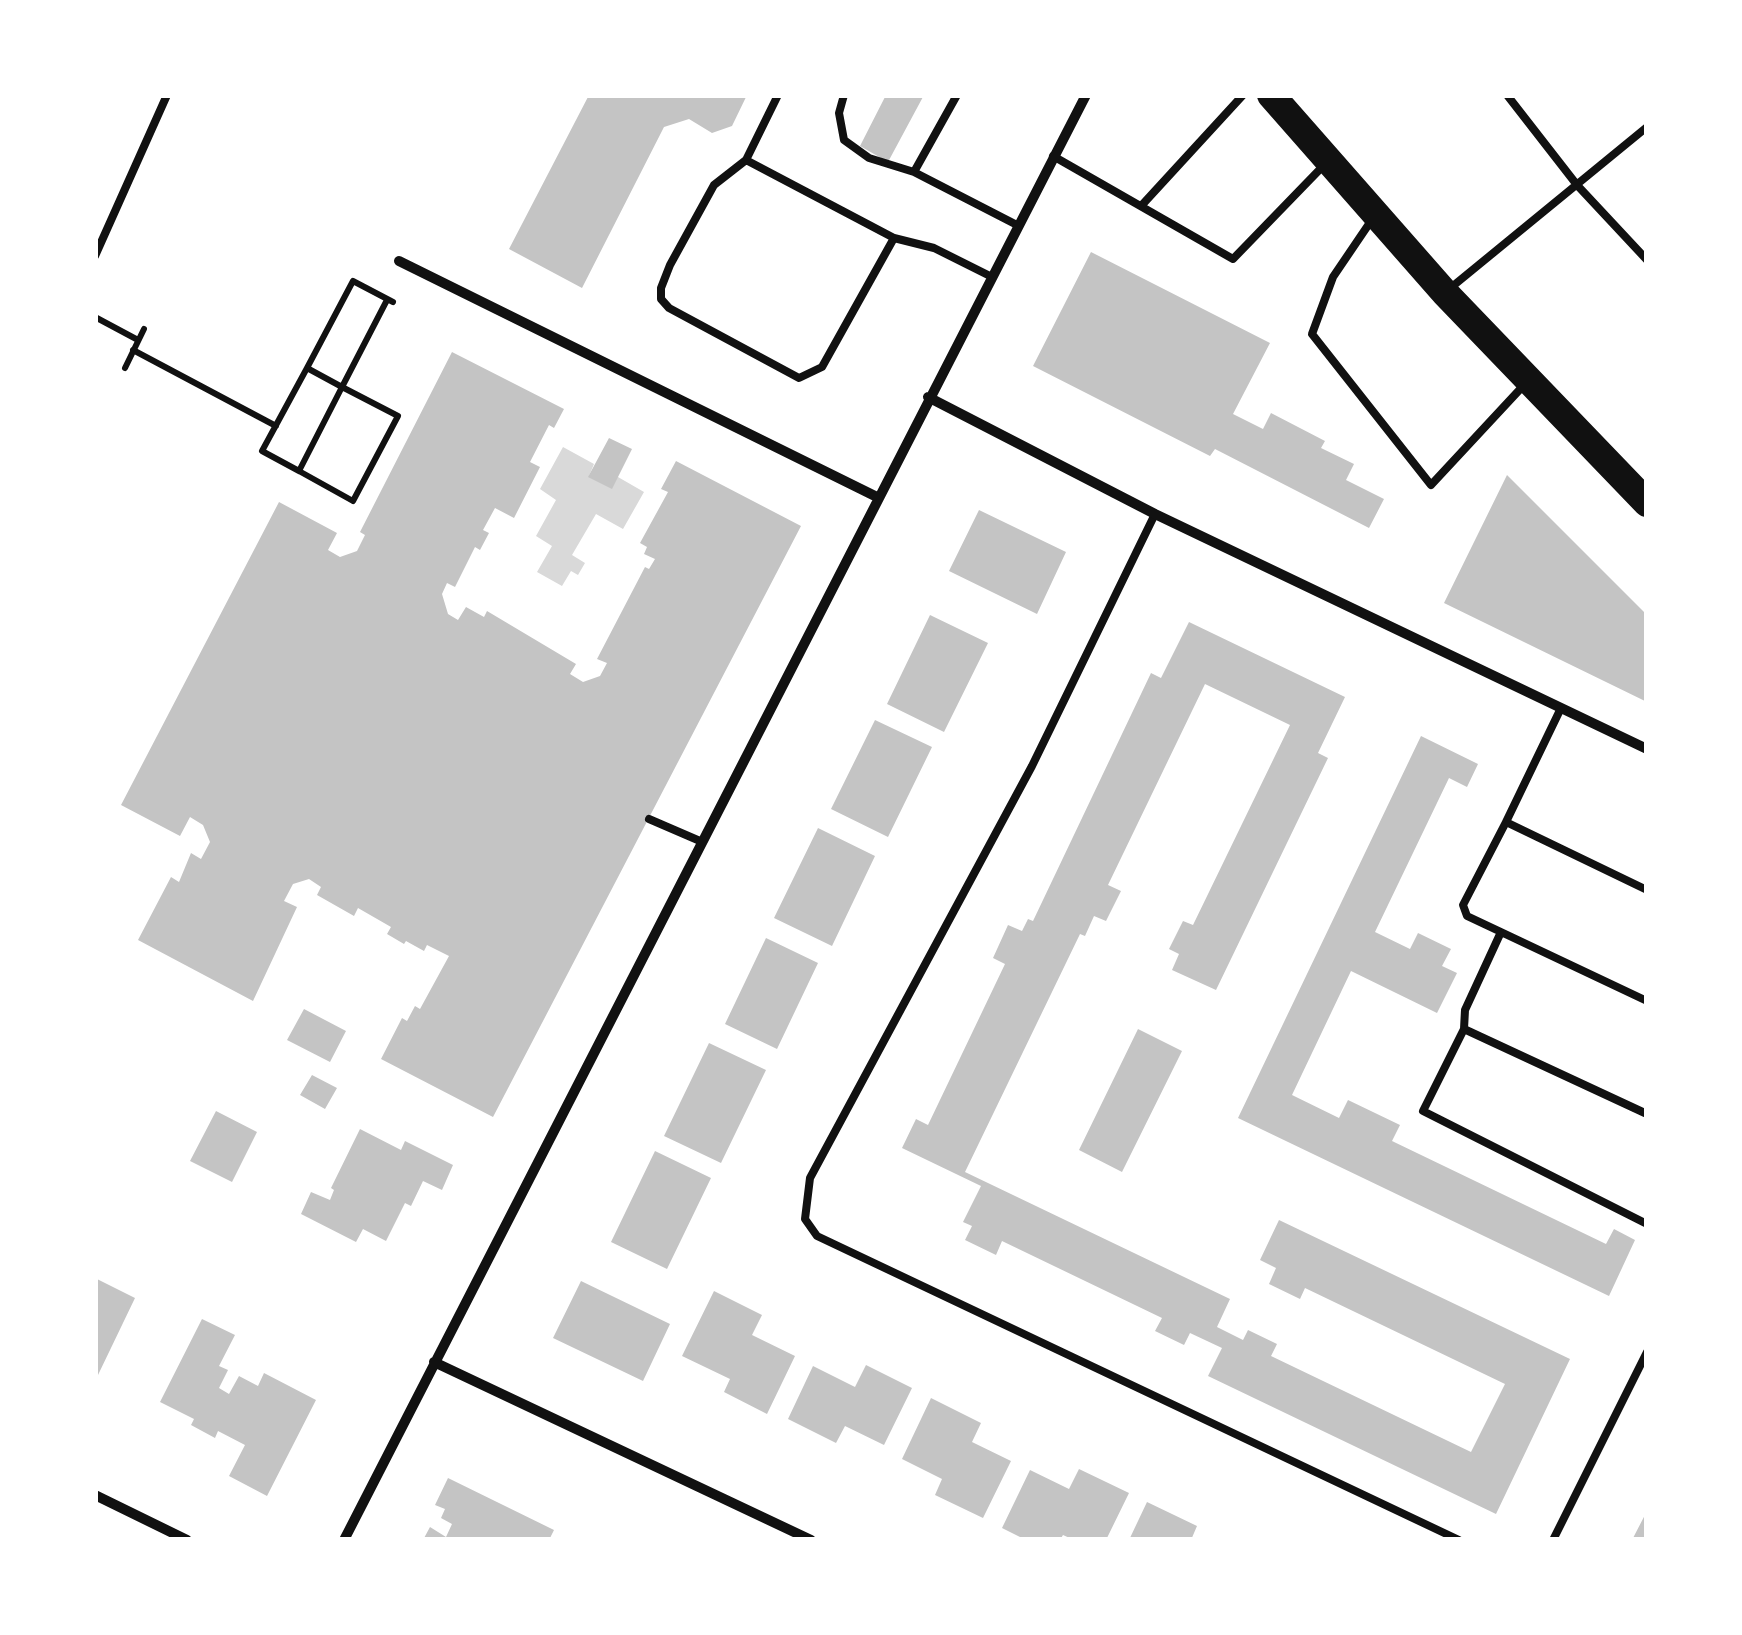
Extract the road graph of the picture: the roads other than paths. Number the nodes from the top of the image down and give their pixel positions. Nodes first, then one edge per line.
1 (167, 95) edge
2 (778, 95) edge
3 (844, 95) edge
4 (956, 95) edge
5 (1086, 95) edge
6 (1243, 95) edge
7 (1271, 95) edge
8 (1508, 95) edge
9 (1647, 128) edge
10 (1054, 156) junction
11 (746, 160) junction
12 (1329, 161) junction
13 (914, 172) junction
14 (1577, 185) junction
15 (1142, 205) junction
16 (1376, 214) junction
17 (1017, 225) junction
18 (894, 238) junction
19 (95, 256) edge
20 (1647, 260) edge
21 (400, 261) dead end
22 (990, 276) junction
23 (1445, 292) junction
24 (1528, 381) junction
25 (928, 397) junction
26 (877, 497) junction
27 (1647, 502) edge
28 (1155, 514) junction
29 (1561, 708) junction
30 (1647, 748) edge
31 (649, 819) dead end
32 (1506, 822) junction
33 (700, 840) junction
34 (1647, 890) edge
35 (1501, 932) junction
36 (1647, 1001) edge
37 (1464, 1029) junction
38 (1647, 1114) edge
39 (1647, 1224) edge
40 (1647, 1352) edge
41 (434, 1362) junction
42 (95, 1495) edge
43 (187, 1540) edge
44 (344, 1540) edge
45 (811, 1540) edge
46 (1459, 1540) edge
47 (1553, 1540) edge

1 - 19 lane
2 - 11 lane
3 - 13 lane
4 - 13 lane
5 - 10 street
6 - 15 lane
7 - 12 highway
8 - 14 lane
9 - 14 lane
10 - 15 lane
10 - 17 street
11 - 18 lane
11 - 18 lane
12 - 15 lane
12 - 16 highway
13 - 17 lane
14 - 20 lane
14 - 23 lane
16 - 23 highway
16 - 24 lane
17 - 22 street
18 - 22 lane
21 - 26 street
22 - 25 street
23 - 24 highway
24 - 27 highway
25 - 26 street
25 - 28 street
26 - 33 street
28 - 29 street
28 - 46 lane
29 - 30 street
29 - 32 lane
31 - 33 lane
32 - 34 lane
32 - 35 lane
33 - 41 street
35 - 36 lane
35 - 37 lane
37 - 38 lane
37 - 39 lane
40 - 47 lane
41 - 44 street
41 - 45 street
42 - 43 street

